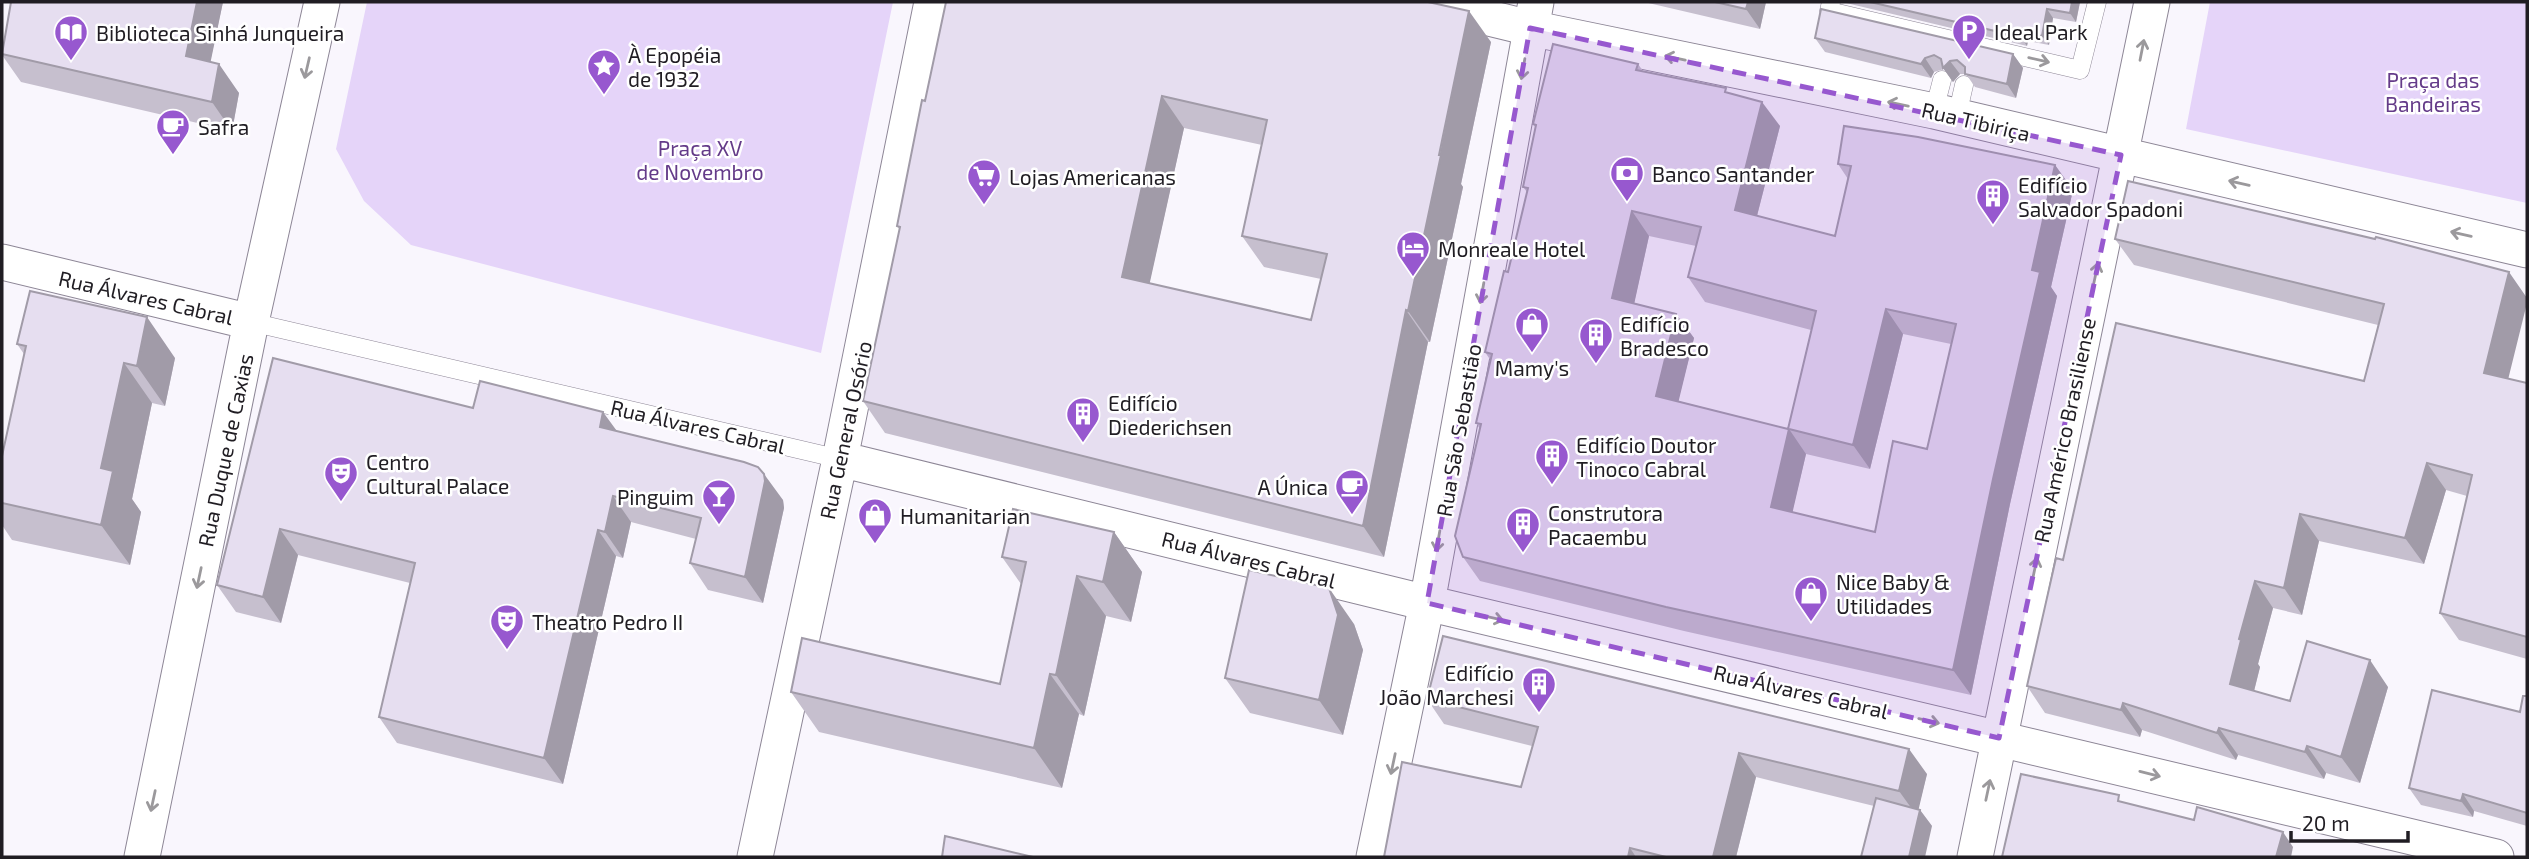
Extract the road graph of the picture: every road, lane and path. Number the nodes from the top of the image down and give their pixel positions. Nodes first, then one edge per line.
1 (322, 2) edge
2 (932, 2) edge
3 (1423, 2) edge
4 (1831, 2) edge
5 (2097, 2) edge
6 (2152, 2) edge
7 (1533, 15) edge
8 (2121, 155) junction
9 (2527, 250) edge
10 (2, 262) edge
11 (251, 322) junction
12 (840, 459) junction
13 (1426, 603) junction
14 (1999, 738) junction
15 (142, 857) edge
16 (755, 857) edge
17 (1374, 857) edge
18 (1975, 857) edge
19 (2496, 857) edge

1 -> 11 street, Rua Duque de Caxias
2 - 12 street, Rua General Osório
3 - 7 street, Rua Tibiriça
4 -> 5 lane
8 -> 6 street, Rua Américo Brasiliense
8 -> 7 street, Rua Tibiriça
7 -> 13 street, Rua São Sebastião
9 -> 8 street, Rua Tibiriça
14 -> 8 street, Rua Américo Brasiliense
10 - 11 street, Rua Álvares Cabral
11 - 12 lane, Rua Álvares Cabral
11 -> 15 street, Rua Duque de Caxias
12 - 13 street, Rua Álvares Cabral
12 - 16 street, Rua General Osório
13 -> 14 street, Rua Álvares Cabral
13 -> 17 street, Rua São Sebastião
18 -> 14 street, Rua Américo Brasiliense
14 -> 19 street, Rua Álvares Cabral

